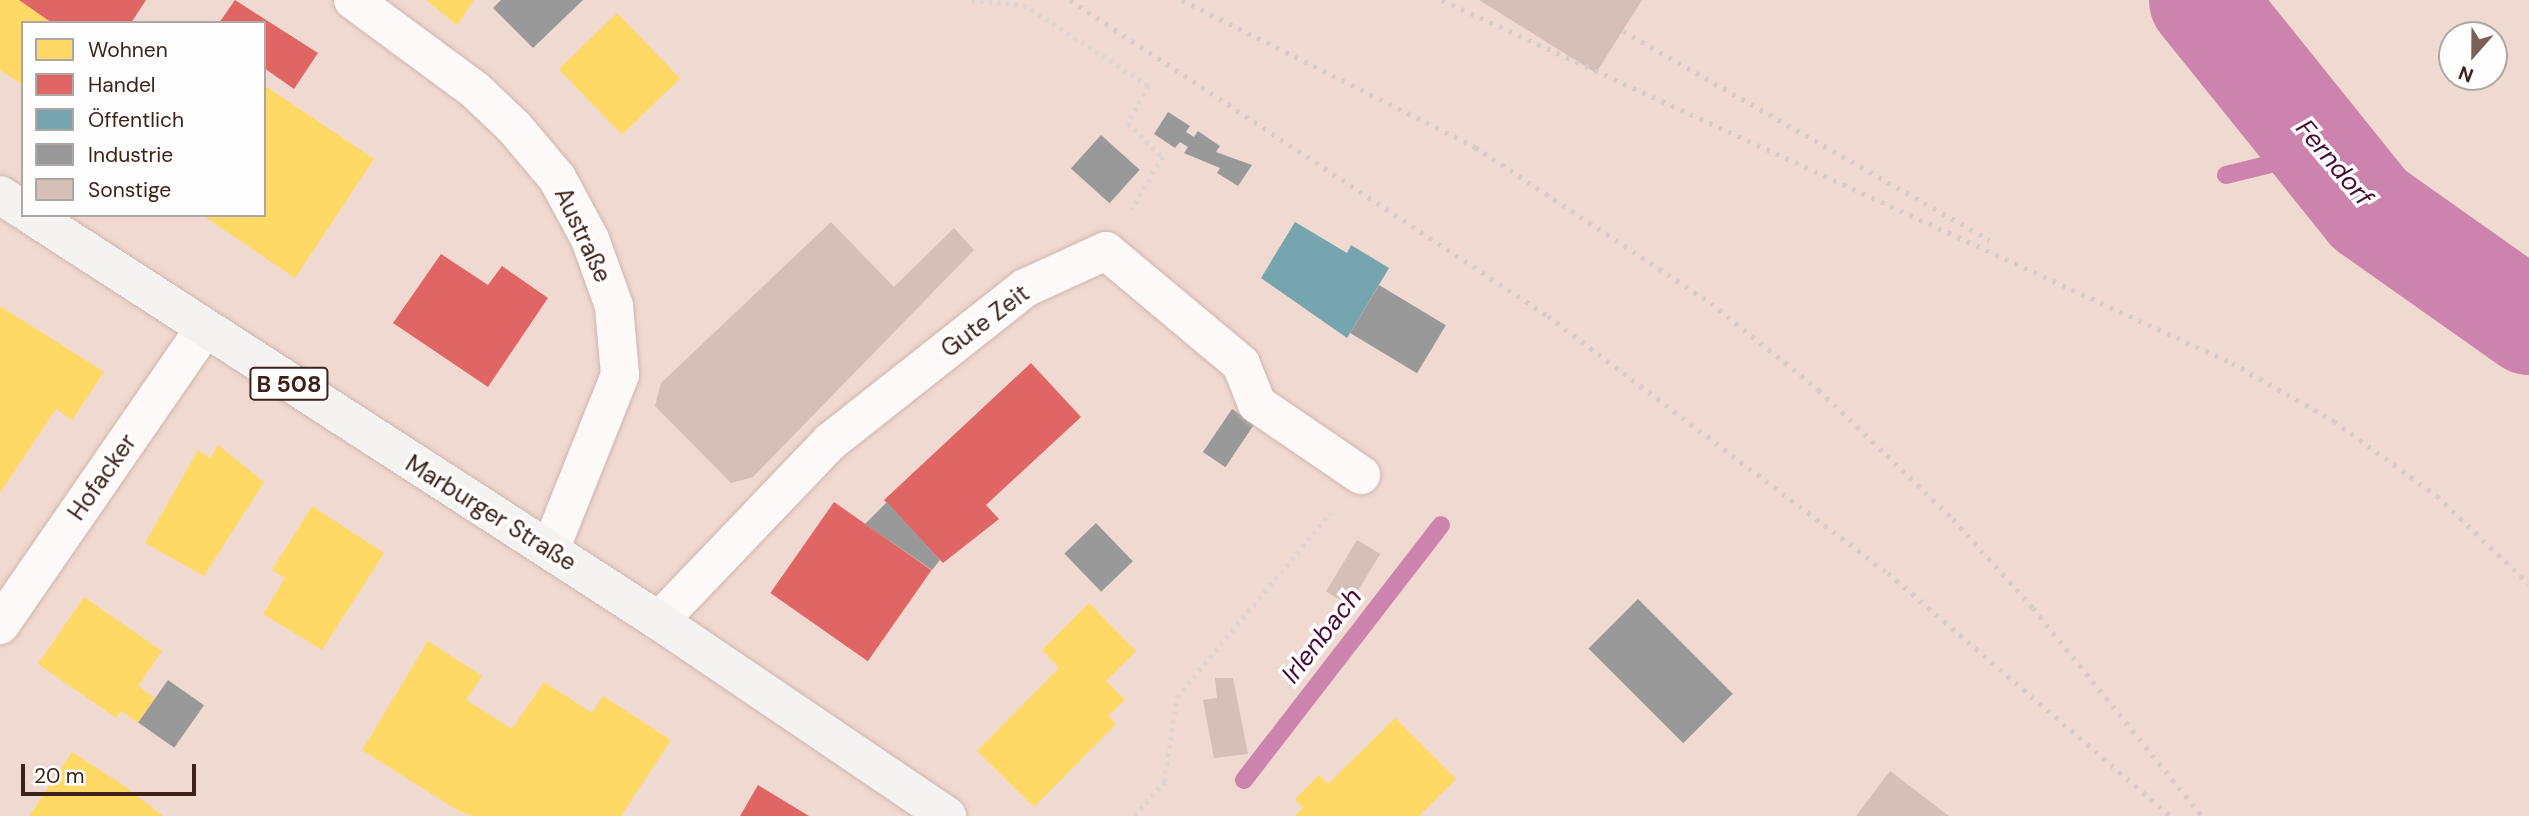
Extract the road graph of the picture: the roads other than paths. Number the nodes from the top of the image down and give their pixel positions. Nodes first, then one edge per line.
1 (353, 0) edge
2 (0, 195) edge
3 (21, 209) edge
4 (34, 217) edge
5 (204, 329) junction
6 (1362, 475) road end
7 (550, 550) junction
8 (659, 621) junction
9 (0, 625) edge
10 (947, 816) edge

1 - 7 street, Austraße
2 - 3 main road
4 - 5 main road, Marburger Straße / B 508
5 - 7 main road, Marburger Straße / B 508
5 - 9 street, Hofacker
6 - 8 street, Gute Zeit
7 - 8 main road, Marburger Straße / B 508
8 - 10 main road, Marburger Straße / B 508

